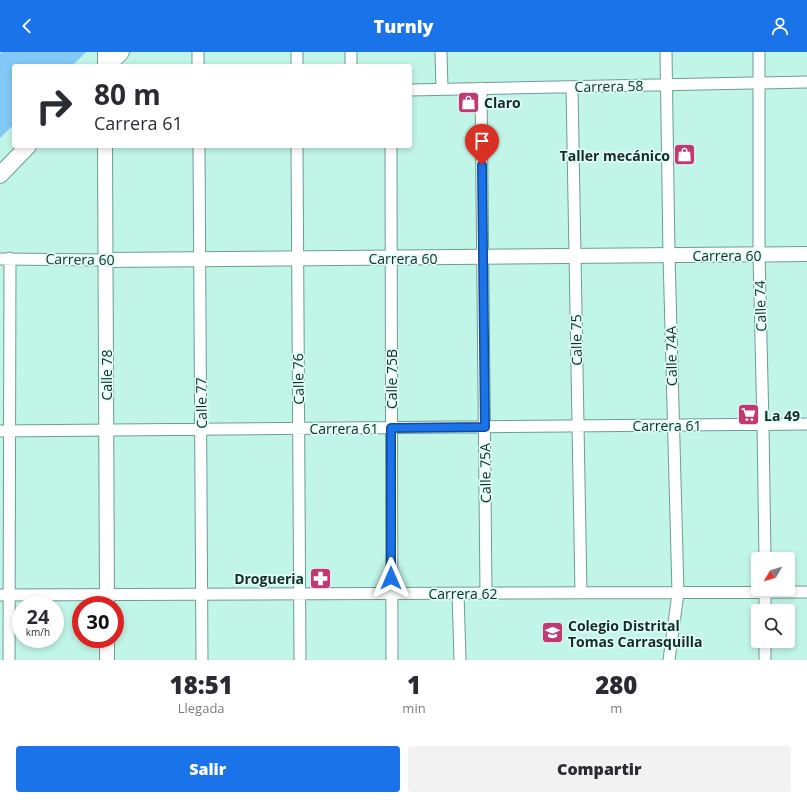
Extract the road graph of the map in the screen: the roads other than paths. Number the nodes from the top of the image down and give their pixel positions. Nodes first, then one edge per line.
1 (106, 52) edge
2 (121, 52) edge
3 (198, 52) edge
4 (297, 52) edge
5 (351, 52) edge
6 (441, 52) edge
7 (666, 52) edge
8 (759, 52) edge
9 (106, 64) edge
10 (108, 64) edge
11 (198, 64) edge
12 (297, 64) edge
13 (351, 64) edge
14 (759, 82) junction
15 (807, 82) edge
16 (666, 85) junction
17 (572, 87) junction
18 (481, 88) junction
19 (442, 89) junction
20 (412, 90) edge
21 (26, 148) edge
22 (105, 148) edge
23 (199, 148) edge
24 (297, 148) edge
25 (392, 148) edge
26 (0, 174) edge
27 (807, 254) edge
28 (668, 255) junction
29 (759, 255) junction
30 (574, 256) junction
31 (482, 257) junction
32 (5, 258) edge
33 (297, 258) junction
34 (392, 258) junction
35 (198, 259) junction
36 (105, 260) junction
37 (763, 424) junction
38 (807, 424) edge
39 (672, 425) junction
40 (578, 426) junction
41 (485, 427) junction
42 (299, 428) junction
43 (391, 428) junction
44 (201, 429) junction
45 (106, 430) junction
46 (5, 431) edge
47 (765, 552) edge
48 (751, 591) edge
49 (795, 592) edge
50 (807, 592) edge
51 (391, 593) junction
52 (458, 593) junction
53 (486, 593) junction
54 (581, 593) junction
55 (678, 593) junction
56 (5, 594) edge
57 (202, 594) junction
58 (300, 594) junction
59 (107, 596) edge
60 (72, 598) edge
61 (124, 599) edge
62 (107, 648) edge
63 (765, 648) edge
64 (9, 660) edge
65 (107, 660) edge
66 (202, 660) edge
67 (300, 660) edge
68 (392, 660) edge
69 (460, 660) edge
70 (669, 660) edge
71 (765, 660) edge

1 - 9 street
2 - 10 main road
3 - 11 street
4 - 12 street
5 - 13 street
6 - 19 street
7 - 16 street, Calle 74A
8 - 14 street, Calle 74
14 - 15 street, Carrera 58
14 - 16 street, Carrera 58
14 - 29 street, Calle 74
16 - 17 street, Carrera 58
16 - 28 street, Calle 74A
17 - 18 street, Carrera 58
17 - 30 street, Calle 75
18 - 19 street, Carrera 58
18 - 31 street, Calle 75A
19 - 20 street, Carrera 58
21 - 26 main road
22 - 36 street, Calle 78
23 - 35 street, Calle 77
24 - 33 street, Calle 76
25 - 34 street, Calle 75B
27 - 29 street, Carrera 60
28 - 29 street, Carrera 60
28 - 30 street, Carrera 60
28 - 39 street, Calle 74A
29 - 37 street, Calle 74
30 - 31 street, Carrera 60
30 - 40 street, Calle 75
31 - 34 street, Carrera 60
31 - 41 street, Calle 75A
32 - 36 street, Carrera 60
32 - 46 street
33 - 34 street, Carrera 60
33 - 35 street, Carrera 60
33 - 42 street, Calle 76
34 - 43 street, Calle 75B
35 - 36 street, Carrera 60
35 - 44 street, Calle 77
36 - 45 street, Calle 78
37 - 38 street, Carrera 61
37 - 39 street, Carrera 61
37 - 47 street, Calle 74
39 - 40 street, Carrera 61
39 - 55 street, Calle 74A
40 - 41 street, Carrera 61
40 - 54 street, Calle 75
41 - 43 street, Carrera 61
41 - 53 street, Calle 75A
42 - 43 street, Carrera 61
42 - 44 street, Carrera 61
42 - 58 street, Calle 76
43 - 51 street, Calle 75B
44 - 45 street, Carrera 61
44 - 57 street, Calle 77
45 - 46 street, Carrera 61
45 - 59 street, Calle 78
46 - 56 street
48 - 55 street, Carrera 62
49 - 50 street, Carrera 62
51 - 52 street, Carrera 62
51 - 58 street, Carrera 62
51 - 68 street, Calle 75B
52 - 53 street, Carrera 62
52 - 69 street
53 - 54 street, Carrera 62
54 - 55 street, Carrera 62
55 - 70 street, Calle 74A
56 - 60 street, Carrera 62
56 - 64 street
57 - 58 street, Carrera 62
57 - 61 street, Carrera 62
57 - 66 street, Calle 77
58 - 67 street, Calle 76
62 - 65 street
63 - 71 street

